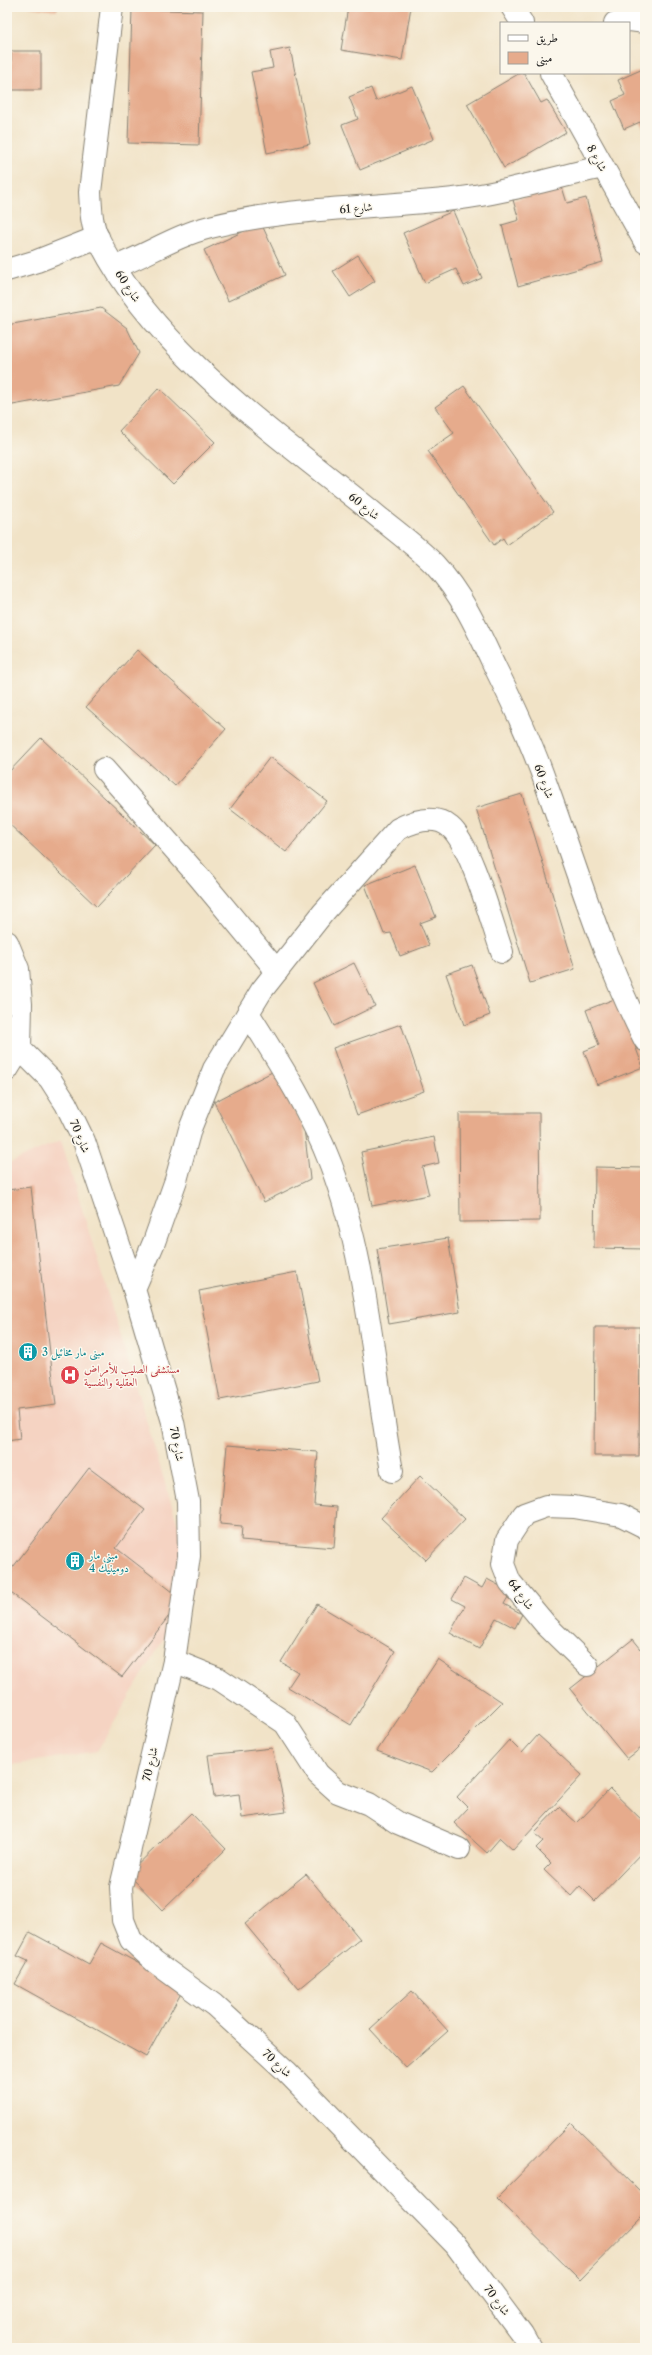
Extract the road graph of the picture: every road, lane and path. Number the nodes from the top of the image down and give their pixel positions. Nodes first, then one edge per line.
1 (112, 7) edge
2 (512, 7) edge
3 (521, 22) edge
4 (620, 22) edge
5 (645, 22) edge
6 (552, 74) edge
7 (602, 167) junction
8 (98, 237) junction
9 (645, 242) edge
10 (115, 267) junction
11 (7, 270) edge
12 (104, 769) dead end
13 (7, 942) edge
14 (502, 952) dead end
15 (277, 971) junction
16 (248, 1013) junction
17 (645, 1040) edge
18 (20, 1049) junction
19 (7, 1070) edge
20 (134, 1289) junction
21 (392, 1471) dead end
22 (645, 1527) edge
23 (174, 1661) junction
24 (587, 1665) dead end
25 (459, 1849) dead end
26 (530, 2348) edge

1 - 8 street, شارع 60
2 - 3 street
4 - 5 street
6 - 7 street, شارع 8
7 - 9 street, شارع 8
7 - 10 street, شارع 61
8 - 10 street, شارع 60
8 - 11 street
10 - 17 street, شارع 60
12 - 15 street
13 - 18 street
14 - 15 street
15 - 16 street
16 - 20 street
16 - 21 street
18 - 19 street
18 - 20 street, شارع 70
20 - 23 street, شارع 70
22 - 24 street, شارع 64
23 - 25 street
23 - 26 street, شارع 70

